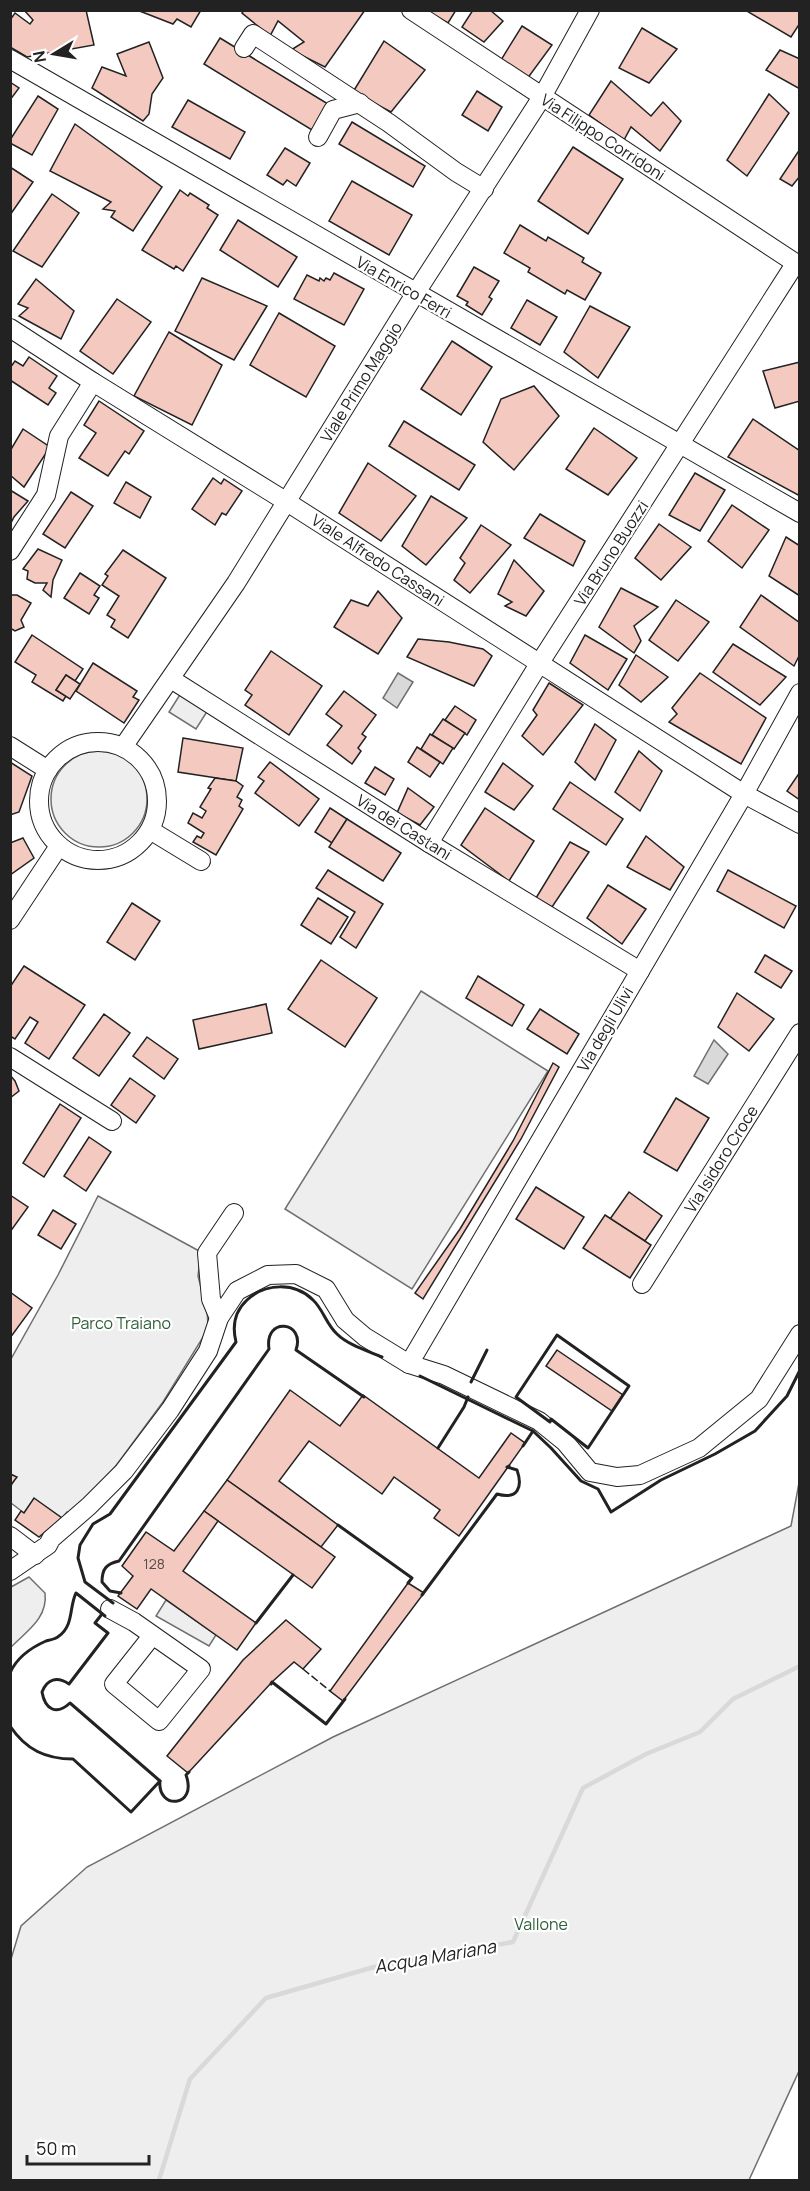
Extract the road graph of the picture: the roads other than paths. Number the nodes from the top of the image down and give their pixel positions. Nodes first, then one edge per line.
1 (411, 10) edge
2 (590, 10) edge
3 (244, 48) dead end
4 (10, 59) edge
5 (542, 97) junction
6 (360, 103) junction
7 (318, 137) dead end
8 (484, 189) junction
9 (797, 265) edge
10 (416, 294) junction
11 (10, 328) edge
12 (93, 382) junction
13 (680, 446) junction
14 (287, 502) junction
15 (800, 513) edge
16 (10, 551) edge
17 (539, 664) junction
18 (171, 679) junction
19 (800, 693) edge
20 (10, 746) edge
21 (123, 747) junction
22 (48, 770) junction
23 (744, 794) junction
24 (800, 824) edge
25 (150, 830) junction
26 (429, 843) junction
27 (59, 846) junction
28 (201, 861) dead end
29 (10, 920) edge
30 (640, 970) junction
31 (800, 1033) edge
32 (10, 1057) edge
33 (112, 1121) dead end
34 (234, 1213) dead end
35 (642, 1284) dead end
36 (219, 1318) junction
37 (800, 1334) edge
38 (409, 1364) junction
39 (10, 1536) edge
40 (35, 1555) junction
41 (10, 1572) edge
42 (110, 1609) dead end
43 (152, 1636) junction

1 - 5 street, Via Filippo Corridoni
2 - 5 street, Viale Primo Maggio
3 - 6 street
4 - 10 street, Via Enrico Ferri
5 - 8 street, Viale Primo Maggio
5 - 9 street, Via Filippo Corridoni
6 - 7 street
6 - 8 street
8 - 10 street, Viale Primo Maggio
9 - 13 street, Via Bruno Buozzi
10 - 13 street, Via Enrico Ferri
10 - 14 street, Viale Primo Maggio
11 - 12 street, Viale Alfredo Cassani
12 - 14 street, Viale Alfredo Cassani
12 - 16 street
13 - 15 street, Via Enrico Ferri
13 - 17 street, Via Bruno Buozzi
14 - 17 street, Viale Alfredo Cassani
14 - 18 street, Viale Primo Maggio
17 - 23 street, Viale Alfredo Cassani
17 - 26 street, Via Bruno Buozzi
18 - 21 street, Viale Primo Maggio
18 - 26 street, Via dei Castani
19 - 23 street, Via degli Ulivi
20 - 22 street
21 - 22 street
21 - 25 street
22 - 27 street
23 - 24 street, Viale Alfredo Cassani
23 - 30 street, Via degli Ulivi
25 - 27 street
25 - 28 street
26 - 30 street, Via dei Castani
27 - 29 street
30 - 38 street, Via degli Ulivi
31 - 35 street, Via Isidoro Croce
32 - 33 street
34 - 36 street
36 - 38 street
36 - 40 street
37 - 38 street
39 - 40 street
40 - 41 street
42 - 43 street
43 - 43 street

